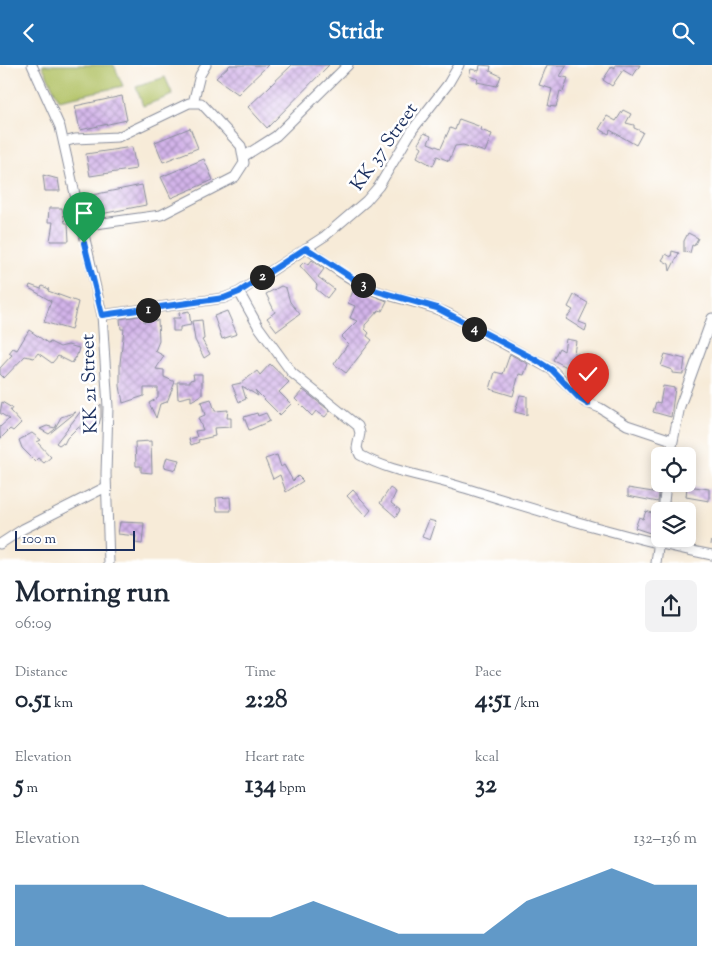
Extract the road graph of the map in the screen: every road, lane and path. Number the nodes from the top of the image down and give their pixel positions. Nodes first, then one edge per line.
1 (32, 65) edge
2 (206, 65) edge
3 (348, 65) edge
4 (459, 65) edge
5 (193, 103) junction
6 (64, 142) junction
7 (243, 157) junction
8 (81, 225) junction
9 (306, 248) junction
10 (239, 292) junction
11 (102, 315) junction
12 (712, 318) edge
13 (672, 440) junction
14 (671, 447) edge
15 (106, 487) junction
16 (651, 543) edge
17 (0, 544) edge
18 (658, 547) edge
19 (669, 547) edge
20 (712, 555) edge
21 (109, 563) edge
22 (656, 563) edge

1 - 6 street, KK 21 Street
2 - 5 street
3 - 7 street
4 - 9 street, KK 37 Street
5 - 6 street
5 - 7 street
6 - 8 street, KK 21 Street
7 - 8 street
8 - 11 street, KK 21 Street
9 - 10 street, KK 37 Street
9 - 13 street
10 - 11 street, KK 37 Street
10 - 16 street
11 - 15 street, KK 21 Street
12 - 13 street
13 - 14 street
15 - 17 street
15 - 21 street, KK 21 Street
18 - 22 street
19 - 20 street

